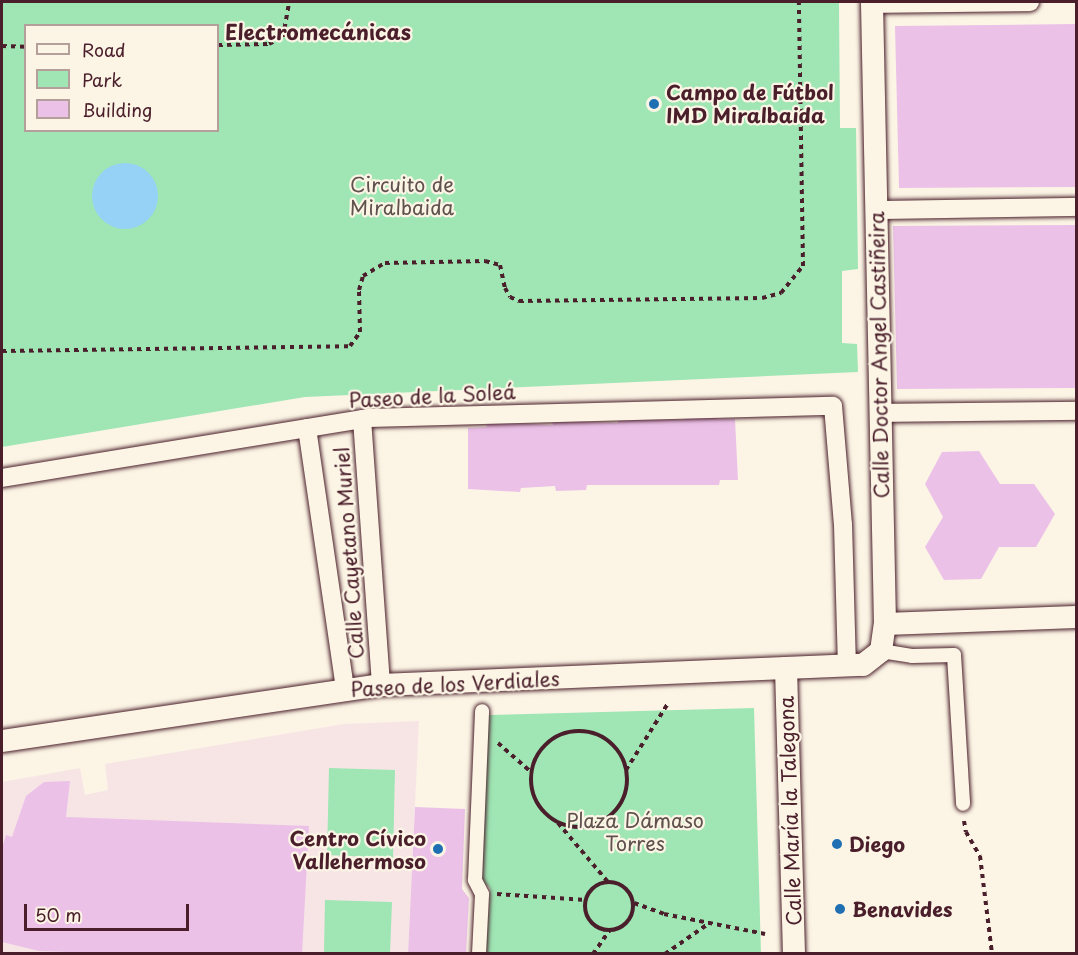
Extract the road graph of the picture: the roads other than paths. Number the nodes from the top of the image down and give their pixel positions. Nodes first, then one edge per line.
1 (1030, 2) edge
2 (872, 3) edge
3 (1077, 207) edge
4 (876, 210) junction
5 (1077, 411) edge
6 (880, 413) junction
7 (362, 419) junction
8 (307, 428) junction
9 (2, 478) edge
10 (1077, 616) edge
11 (885, 624) junction
12 (881, 651) junction
13 (847, 665) junction
14 (786, 668) junction
15 (381, 685) junction
16 (345, 690) junction
17 (482, 711) dead end
18 (2, 741) edge
19 (963, 804) road end
20 (479, 954) edge
21 (794, 954) edge

1 - 2 street
2 - 4 street, Calle Doctor Angel Castiñeira
3 - 4 street
4 - 6 street, Calle Doctor Angel Castiñeira
5 - 6 street
6 - 11 street, Calle Doctor Angel Castiñeira
7 - 8 street, Paseo de la Soleá
7 - 13 street, Paseo de la Soleá
7 - 15 street, Calle Cayetano Muriel
8 - 9 street, Paseo de la Soleá
8 - 16 street
10 - 11 street
11 - 12 street
12 - 13 street, Paseo de los Verdiales
12 - 19 street
13 - 14 street, Paseo de los Verdiales
14 - 15 street, Paseo de los Verdiales
14 - 21 street, Calle María la Talegona
15 - 16 street, Paseo de los Verdiales
16 - 18 street, Paseo de los Verdiales
17 - 20 street

